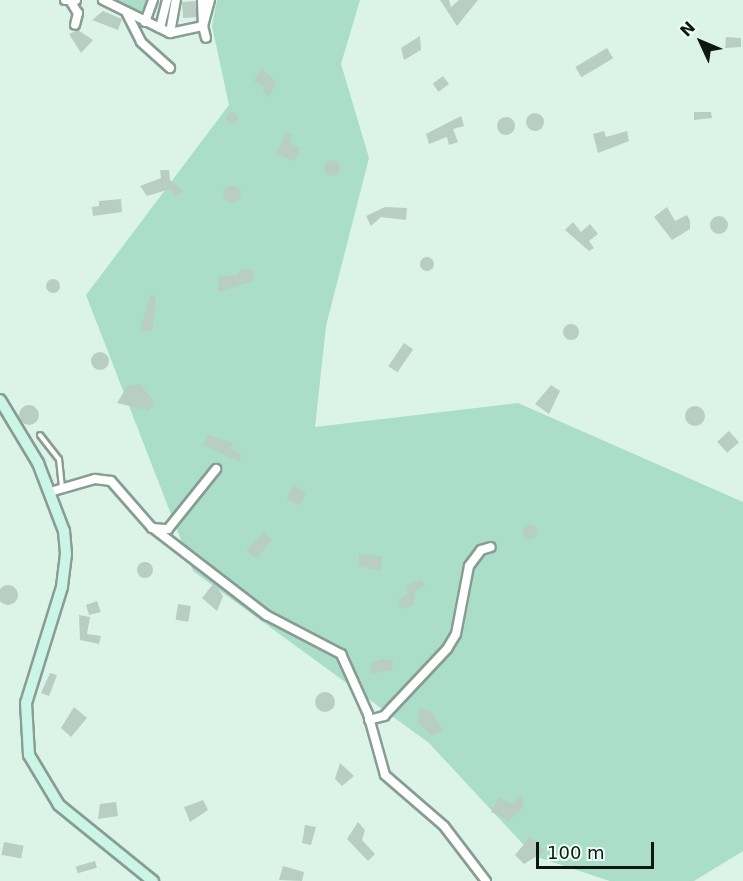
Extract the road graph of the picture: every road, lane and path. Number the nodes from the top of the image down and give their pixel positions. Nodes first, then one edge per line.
1 (103, 0) edge
2 (153, 0) edge
3 (167, 0) edge
4 (176, 0) edge
5 (202, 0) edge
6 (210, 0) edge
7 (70, 1) edge
8 (126, 13) junction
9 (146, 22) junction
10 (75, 25) dead end
11 (203, 26) junction
12 (160, 28) junction
13 (170, 33) junction
14 (206, 38) dead end
15 (170, 68) dead end
16 (0, 400) edge
17 (40, 435) dead end
18 (216, 469) dead end
19 (62, 487) junction
20 (50, 492) junction
21 (153, 528) junction
22 (490, 547) dead end
23 (369, 720) junction
24 (153, 881) edge
25 (486, 881) edge

1 - 8 street
2 - 9 street
3 - 12 street
4 - 13 street
5 - 11 street
6 - 11 street
7 - 10 street
8 - 9 street
8 - 15 street
9 - 12 street
11 - 13 street
11 - 14 street
12 - 13 street
16 - 20 main road
17 - 19 lane
18 - 21 street
19 - 20 street
19 - 21 street
20 - 24 main road
21 - 23 street
22 - 23 street
23 - 25 street

